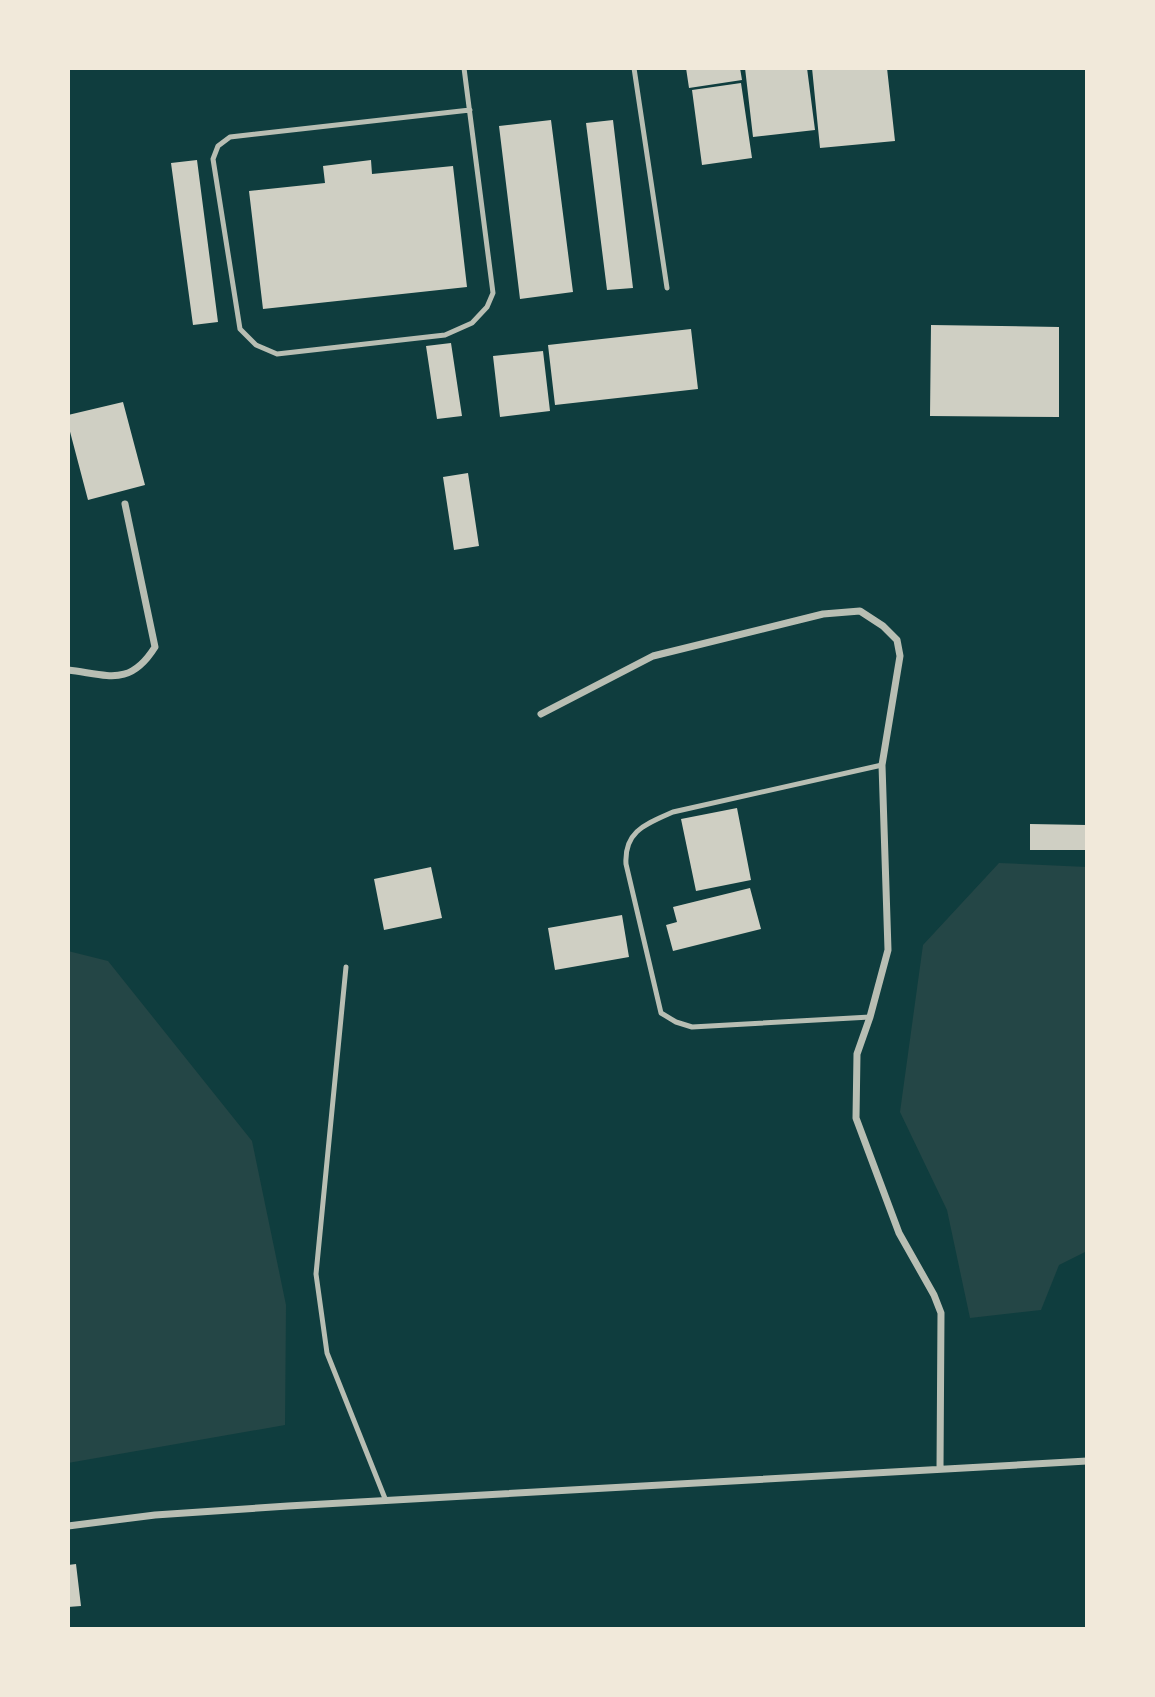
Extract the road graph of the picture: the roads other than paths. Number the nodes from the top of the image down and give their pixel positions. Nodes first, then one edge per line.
1 (464, 68) edge
2 (634, 68) edge
3 (470, 110) junction
4 (667, 288) dead end
5 (125, 504) dead end
6 (68, 670) edge
7 (541, 714) dead end
8 (882, 765) junction
9 (346, 967) dead end
10 (870, 1017) junction
11 (1087, 1461) edge
12 (940, 1469) junction
13 (386, 1500) junction
14 (68, 1526) edge

1 - 3 lane
2 - 4 lane
3 - 3 lane
5 - 6 street
7 - 8 street
8 - 10 street
8 - 10 lane
9 - 13 lane
10 - 12 street
11 - 12 street
12 - 13 street
13 - 14 street

